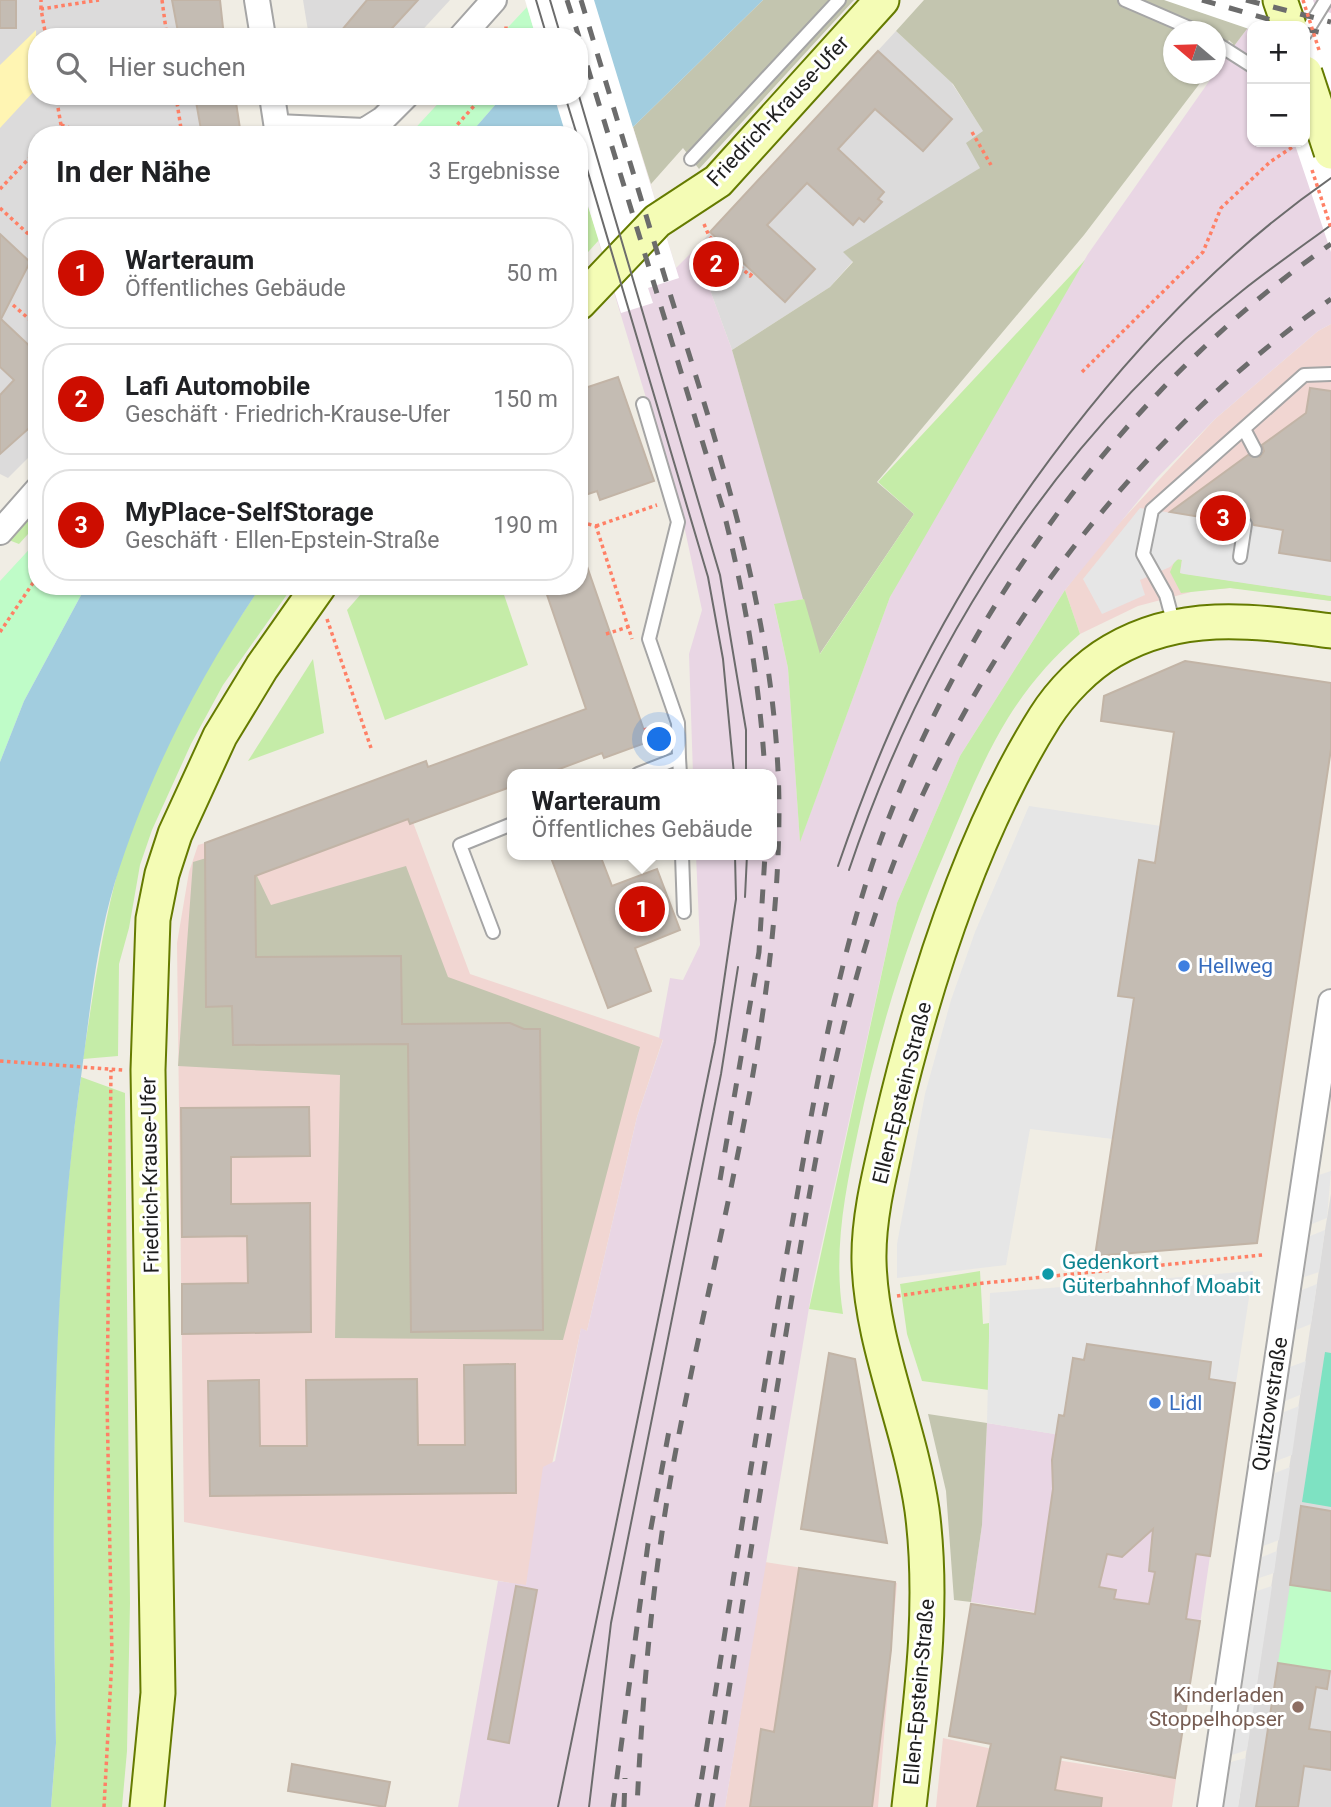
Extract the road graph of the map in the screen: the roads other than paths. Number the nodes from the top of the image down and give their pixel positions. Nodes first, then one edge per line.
1 (257, 0) edge
2 (494, 0) edge
3 (1125, 0) edge
4 (1280, 0) edge
5 (1326, 0) edge
6 (862, 6) edge
7 (1174, 21) edge
8 (1287, 21) edge
9 (1310, 26) edge
10 (262, 28) edge
11 (469, 28) edge
12 (1226, 49) edge
13 (1247, 63) edge
14 (1314, 67) edge
15 (273, 105) edge
16 (396, 105) edge
17 (276, 126) edge
18 (372, 126) edge
19 (691, 159) dead end
20 (1321, 159) edge
21 (588, 293) edge
22 (1331, 374) edge
23 (643, 404) dead end
24 (1244, 429) junction
25 (1255, 450) dead end
26 (28, 498) edge
27 (4, 521) edge
28 (1245, 524) dead end
29 (1240, 557) dead end
30 (322, 600) edge
31 (1174, 626) junction
32 (1331, 631) edge
33 (679, 758) junction
34 (651, 769) edge
35 (680, 769) edge
36 (507, 826) edge
37 (682, 860) edge
38 (684, 912) dead end
39 (493, 932) dead end
40 (1331, 1002) edge
41 (147, 1807) edge
42 (909, 1807) edge
43 (1210, 1807) edge

1 - 10 street
2 - 11 street
3 - 7 lane
4 - 8 street
5 - 9 lane
6 - 19 lane
6 - 21 street, Friedrich-Krause-Ufer
12 - 13 lane
14 - 20 street, bridge
15 - 17 street
16 - 18 street
22 - 24 lane
23 - 33 lane
24 - 25 lane
24 - 31 lane
26 - 27 street
28 - 29 lane
30 - 41 street, Friedrich-Krause-Ufer
31 - 32 street, Ellen-Epstein-Straße
31 - 42 street, Ellen-Epstein-Straße
33 - 34 lane
33 - 35 lane
36 - 39 lane
37 - 38 lane
40 - 43 street, Quitzowstraße

